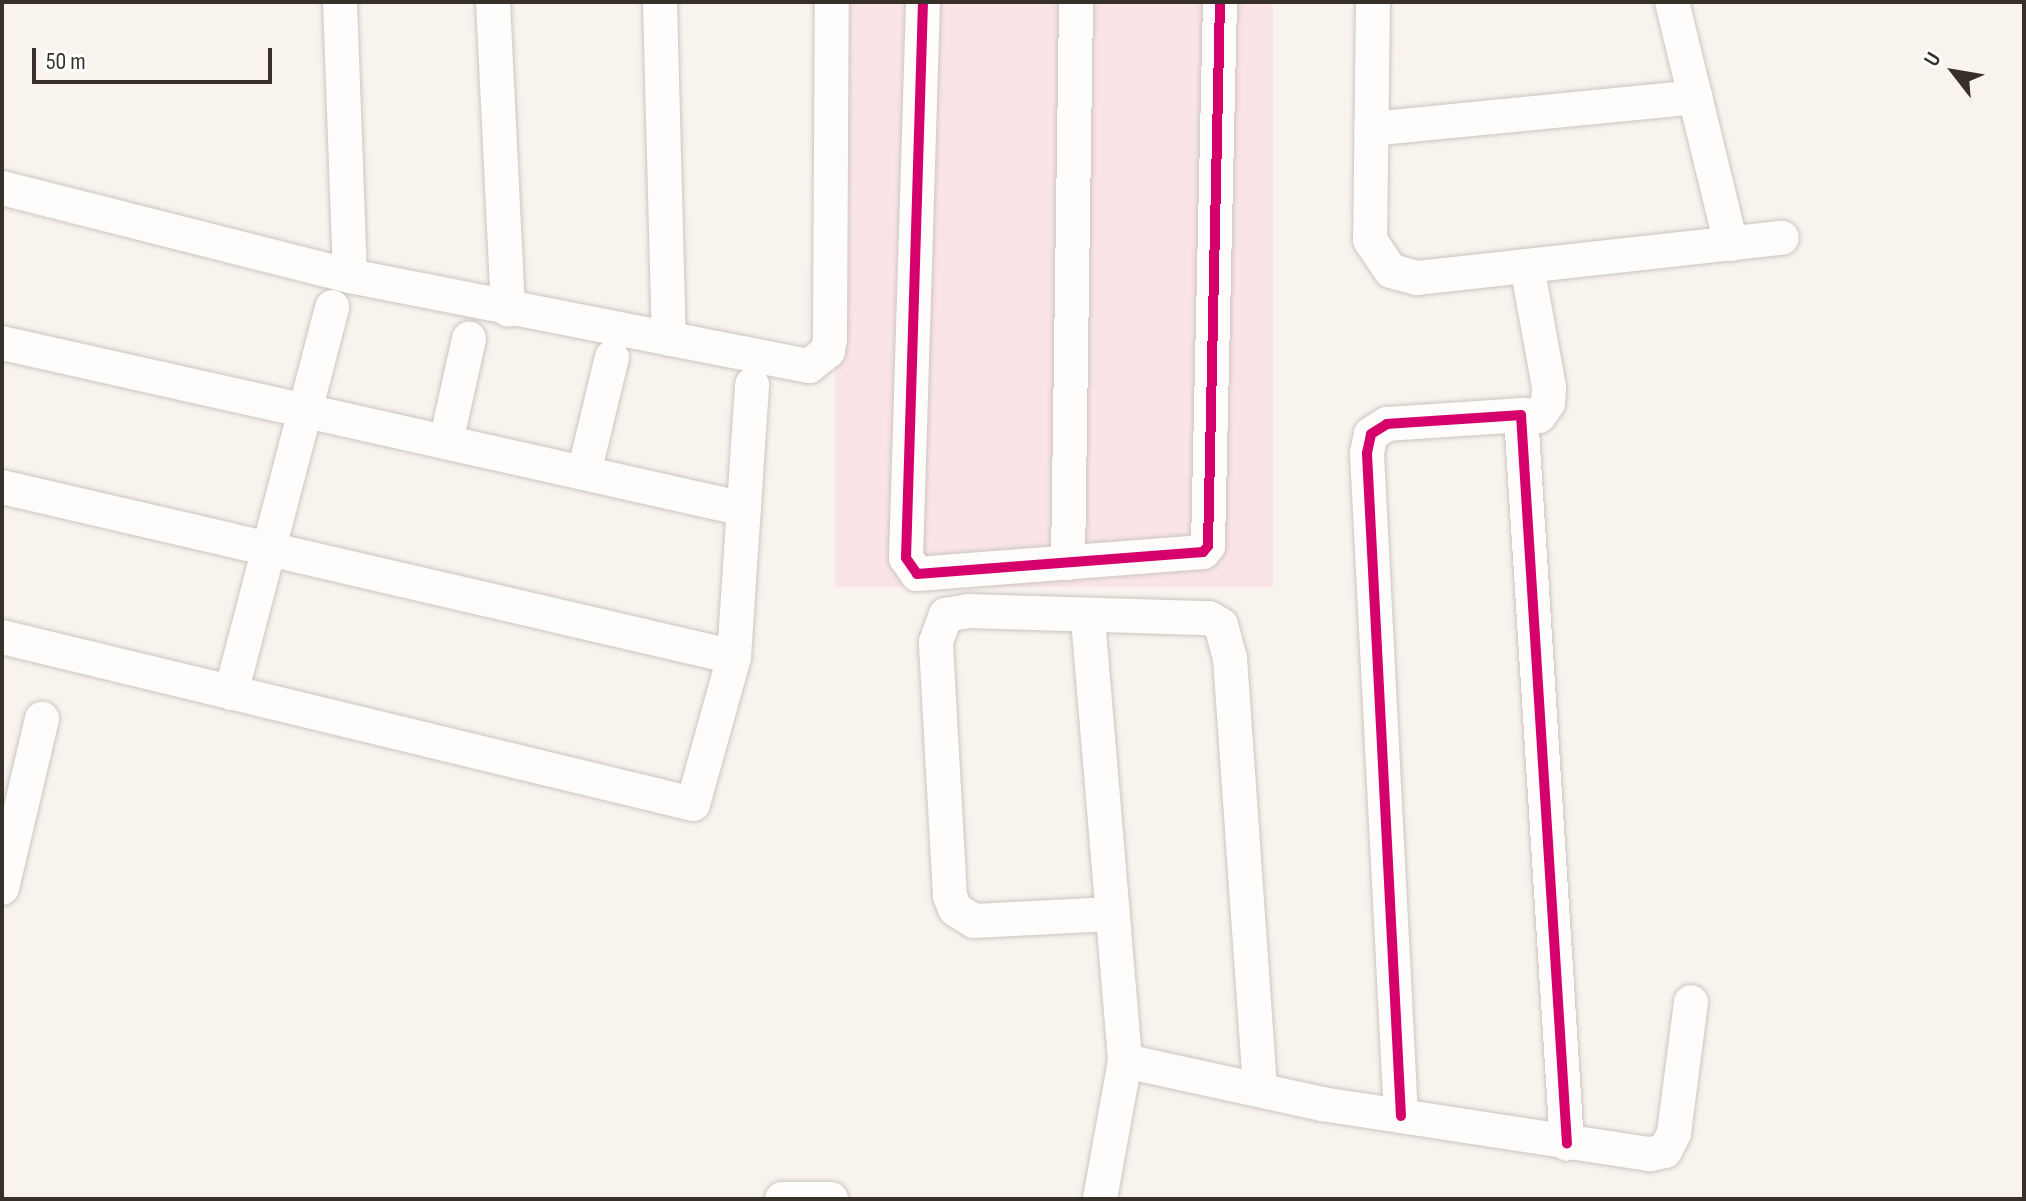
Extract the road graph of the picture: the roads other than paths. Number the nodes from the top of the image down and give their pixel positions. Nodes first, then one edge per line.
1 (340, 2) edge
2 (493, 2) edge
3 (660, 2) edge
4 (832, 2) edge
5 (923, 2) edge
6 (1076, 2) edge
7 (1220, 2) edge
8 (1373, 2) edge
9 (1672, 2) edge
10 (1695, 97) junction
11 (1371, 129) junction
12 (2, 188) edge
13 (1782, 238) dead end
14 (1731, 244) junction
15 (1527, 266) junction
16 (350, 276) junction
17 (332, 307) dead end
18 (508, 310) junction
19 (469, 339) dead end
20 (669, 339) junction
21 (2, 343) edge
22 (612, 357) dead end
23 (752, 385) dead end
24 (306, 411) junction
25 (1521, 415) junction
26 (446, 442) junction
27 (584, 473) junction
28 (2, 487) edge
29 (744, 509) junction
30 (268, 551) junction
31 (1068, 563) junction
32 (1088, 619) junction
33 (2, 637) edge
34 (734, 657) junction
35 (231, 693) junction
36 (42, 719) dead end
37 (2, 888) edge
38 (1111, 914) junction
39 (1691, 1002) dead end
40 (1125, 1061) junction
41 (1260, 1089) junction
42 (1401, 1116) junction
43 (1567, 1144) junction
44 (782, 1199) edge
45 (831, 1199) edge
46 (1100, 1199) edge

1 - 16 street
2 - 18 street
3 - 20 street
4 - 20 street
5 - 31 street
6 - 31 street
7 - 31 street
8 - 11 street
9 - 10 street
10 - 11 street
10 - 14 street
11 - 15 street
12 - 16 street
13 - 14 street
14 - 15 street
15 - 25 street
16 - 18 street
17 - 24 street
18 - 20 street
19 - 26 street
21 - 24 street
22 - 27 street
23 - 29 street
24 - 26 street
24 - 30 street
25 - 42 street
25 - 43 street
26 - 27 street
27 - 29 street
28 - 30 street
29 - 34 street
30 - 34 street
30 - 35 street
32 - 38 street
32 - 38 street
32 - 41 street
33 - 35 street
34 - 35 street
36 - 37 street
38 - 40 street
39 - 43 street
40 - 41 street
40 - 46 street
41 - 42 street
42 - 43 street
44 - 45 street

